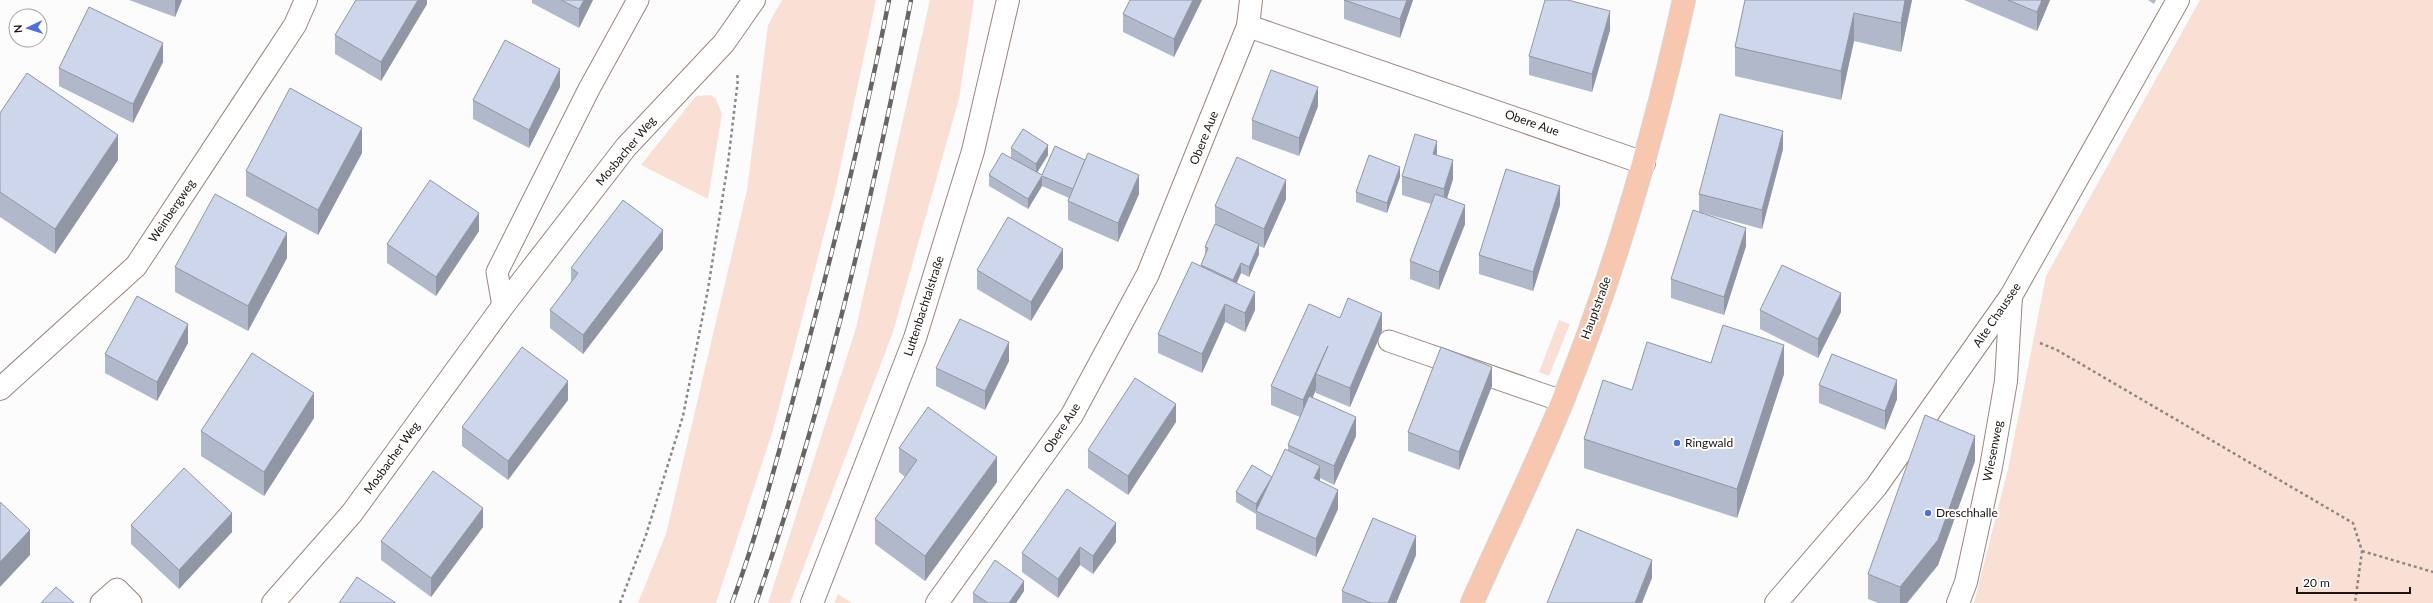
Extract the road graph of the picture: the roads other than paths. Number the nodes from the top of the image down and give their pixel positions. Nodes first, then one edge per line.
1 (306, 0) edge
2 (638, 0) edge
3 (754, 0) edge
4 (1008, 0) edge
5 (1251, 0) edge
6 (1684, 0) edge
7 (2178, 0) edge
8 (1248, 26) junction
9 (1644, 163) junction
10 (2011, 296) junction
11 (503, 306) junction
12 (1389, 341) dead end
13 (0, 389) edge
14 (1562, 401) junction
15 (101, 603) edge
16 (131, 603) edge
17 (273, 603) edge
18 (812, 603) edge
19 (937, 603) edge
20 (1472, 603) edge
21 (1776, 603) edge
22 (1958, 603) edge

1 - 13 street, Weinbergweg
2 - 11 lane
3 - 11 street, Mosbacher Weg
4 - 18 street, Luttenbachtalstraße
5 - 8 street
6 - 9 main road, Hauptstraße
7 - 10 street, Alte Chaussee
8 - 9 street, Obere Aue
8 - 19 street, Obere Aue
9 - 14 main road, Hauptstraße
10 - 21 street, Alte Chaussee
10 - 22 street, Wiesenweg
11 - 17 street, Mosbacher Weg
12 - 14 lane
14 - 20 main road, Hauptstraße
15 - 16 lane

